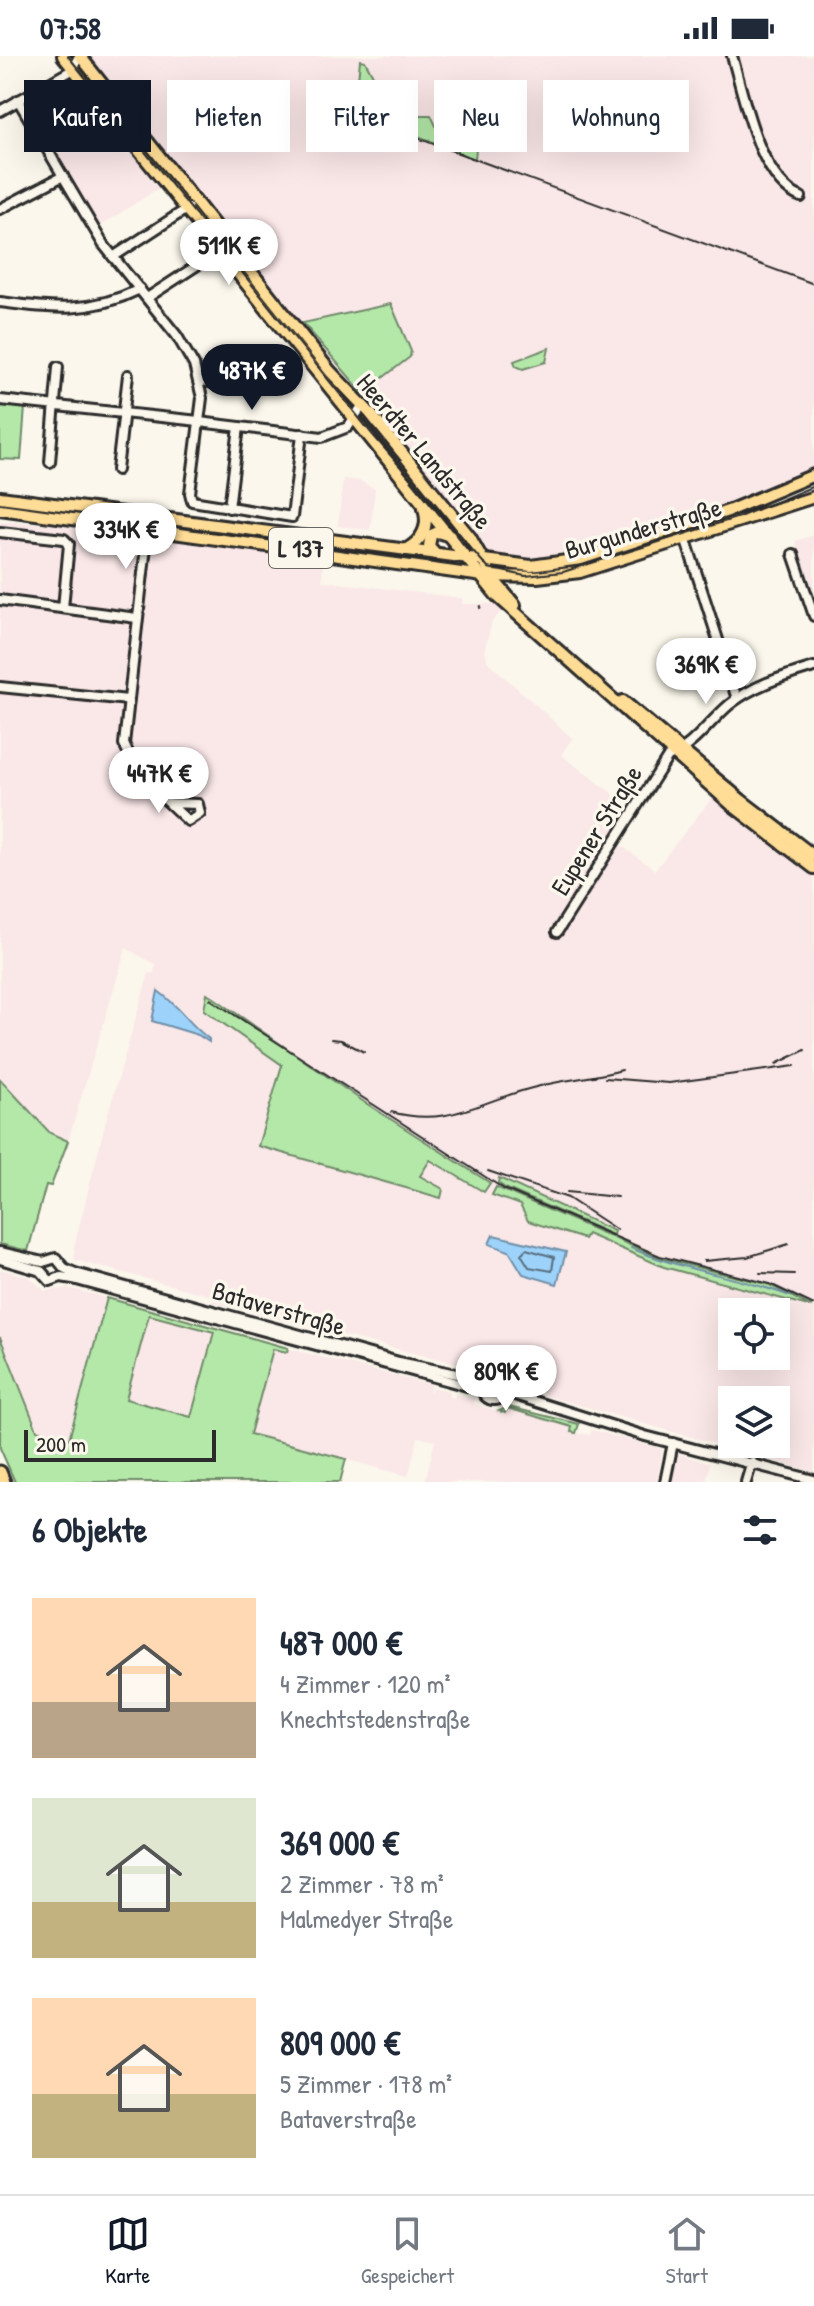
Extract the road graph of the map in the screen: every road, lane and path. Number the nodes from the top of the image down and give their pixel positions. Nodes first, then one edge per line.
1 (63, 56) edge
2 (79, 56) edge
3 (732, 56) edge
4 (72, 70) junction
5 (18, 100) junction
6 (0, 111) edge
7 (63, 176) junction
8 (801, 197) dead end
9 (188, 208) junction
10 (0, 209) edge
11 (219, 251) junction
12 (113, 257) junction
13 (140, 289) junction
14 (147, 298) junction
15 (0, 302) edge
16 (58, 367) dead end
17 (128, 375) dead end
18 (199, 381) junction
19 (250, 386) dead end
20 (0, 400) edge
21 (55, 404) junction
22 (362, 406) junction
23 (124, 412) junction
24 (199, 421) junction
25 (354, 421) junction
26 (239, 427) junction
27 (302, 434) junction
28 (50, 462) dead end
29 (117, 470) dead end
30 (814, 475) edge
31 (0, 497) edge
32 (814, 497) edge
33 (419, 498) junction
34 (229, 508) junction
35 (0, 509) edge
36 (148, 528) junction
37 (0, 532) edge
38 (450, 536) junction
39 (685, 537) junction
40 (475, 544) junction
41 (403, 551) junction
42 (793, 554) dead end
43 (438, 555) junction
44 (468, 559) junction
45 (484, 561) junction
46 (499, 563) junction
47 (480, 575) junction
48 (492, 576) junction
49 (525, 578) junction
50 (0, 600) edge
51 (515, 604) junction
52 (63, 608) junction
53 (814, 616) edge
54 (137, 618) junction
55 (814, 667) edge
56 (0, 687) edge
57 (737, 699) junction
58 (128, 700) junction
59 (678, 752) junction
60 (169, 803) dead end
61 (813, 863) edge
62 (557, 932) dead end
63 (0, 1252) edge
64 (0, 1259) edge
65 (42, 1266) junction
66 (63, 1273) junction
67 (485, 1380) junction
68 (482, 1390) junction
69 (505, 1392) junction
70 (673, 1443) junction
71 (752, 1462) junction
72 (0, 1472) edge
73 (814, 1480) edge
74 (4, 1482) edge
75 (665, 1482) edge
76 (746, 1482) edge

1 - 2 main road, Heerdter Landstraße
1 - 4 main road, Heerdter Landstraße
2 - 4 street
2 - 22 main road, Heerdter Landstraße
3 - 8 street
4 - 5 street
4 - 9 main road, Heerdter Landstraße
5 - 6 street
5 - 7 street
7 - 10 street
7 - 12 street
9 - 11 main road, Heerdter Landstraße
9 - 12 street
11 - 14 street
11 - 25 main road, Heerdter Landstraße
12 - 13 street
13 - 14 street
13 - 15 street
14 - 18 street
16 - 21 street
17 - 23 street
18 - 19 street
18 - 24 street
20 - 21 street
21 - 23 street
21 - 28 street
22 - 25 street
22 - 40 main road, Heerdter Landstraße
23 - 24 street
23 - 29 street
24 - 26 street
24 - 34 street
25 - 27 street
25 - 33 main road, Heerdter Landstraße
26 - 27 street
26 - 34 street
27 - 34 street
30 - 46 main road, Burgunderstraße / L 137
31 - 41 main road, L 137
32 - 39 main road, Burgunderstraße / L 137
33 - 38 main road, Heerdter Landstraße
33 - 41 main road
35 - 36 main road, L 137
36 - 47 main road, L 137
36 - 54 street
37 - 52 street
38 - 43 main road
38 - 44 main road, Heerdter Landstraße
39 - 49 main road, Burgunderstraße / L 137
39 - 57 street
40 - 45 main road, Heerdter Landstraße
40 - 46 main road
41 - 43 main road, L 137
42 - 53 street
43 - 44 main road, L 137
44 - 45 main road, L 137
44 - 47 main road, Heerdter Landstraße
45 - 46 main road, Burgunderstraße / L 137
45 - 48 main road, Heerdter Landstraße
47 - 48 main road, Burgunderstraße / L 137
47 - 59 main road, Eupener Straße
48 - 49 main road, Burgunderstraße / L 137
48 - 51 main road, Eupener Straße
49 - 51 main road
50 - 52 street
51 - 59 main road, Eupener Straße
52 - 54 street
54 - 58 street
55 - 57 street
56 - 58 street
57 - 59 street
58 - 60 street
59 - 61 main road, Eupener Straße
59 - 62 street, Eupener Straße
63 - 65 street, Bataverstraße
64 - 65 street, Bataverstraße
65 - 66 street, Bataverstraße
65 - 66 street, Bataverstraße
66 - 67 street, Bataverstraße
66 - 68 street, Bataverstraße
67 - 68 street
67 - 69 street, Bataverstraße
68 - 69 street, Bataverstraße
69 - 70 street, Bataverstraße
70 - 71 street, Bataverstraße
70 - 75 street
71 - 73 street, Bataverstraße
71 - 76 street
72 - 74 highway

